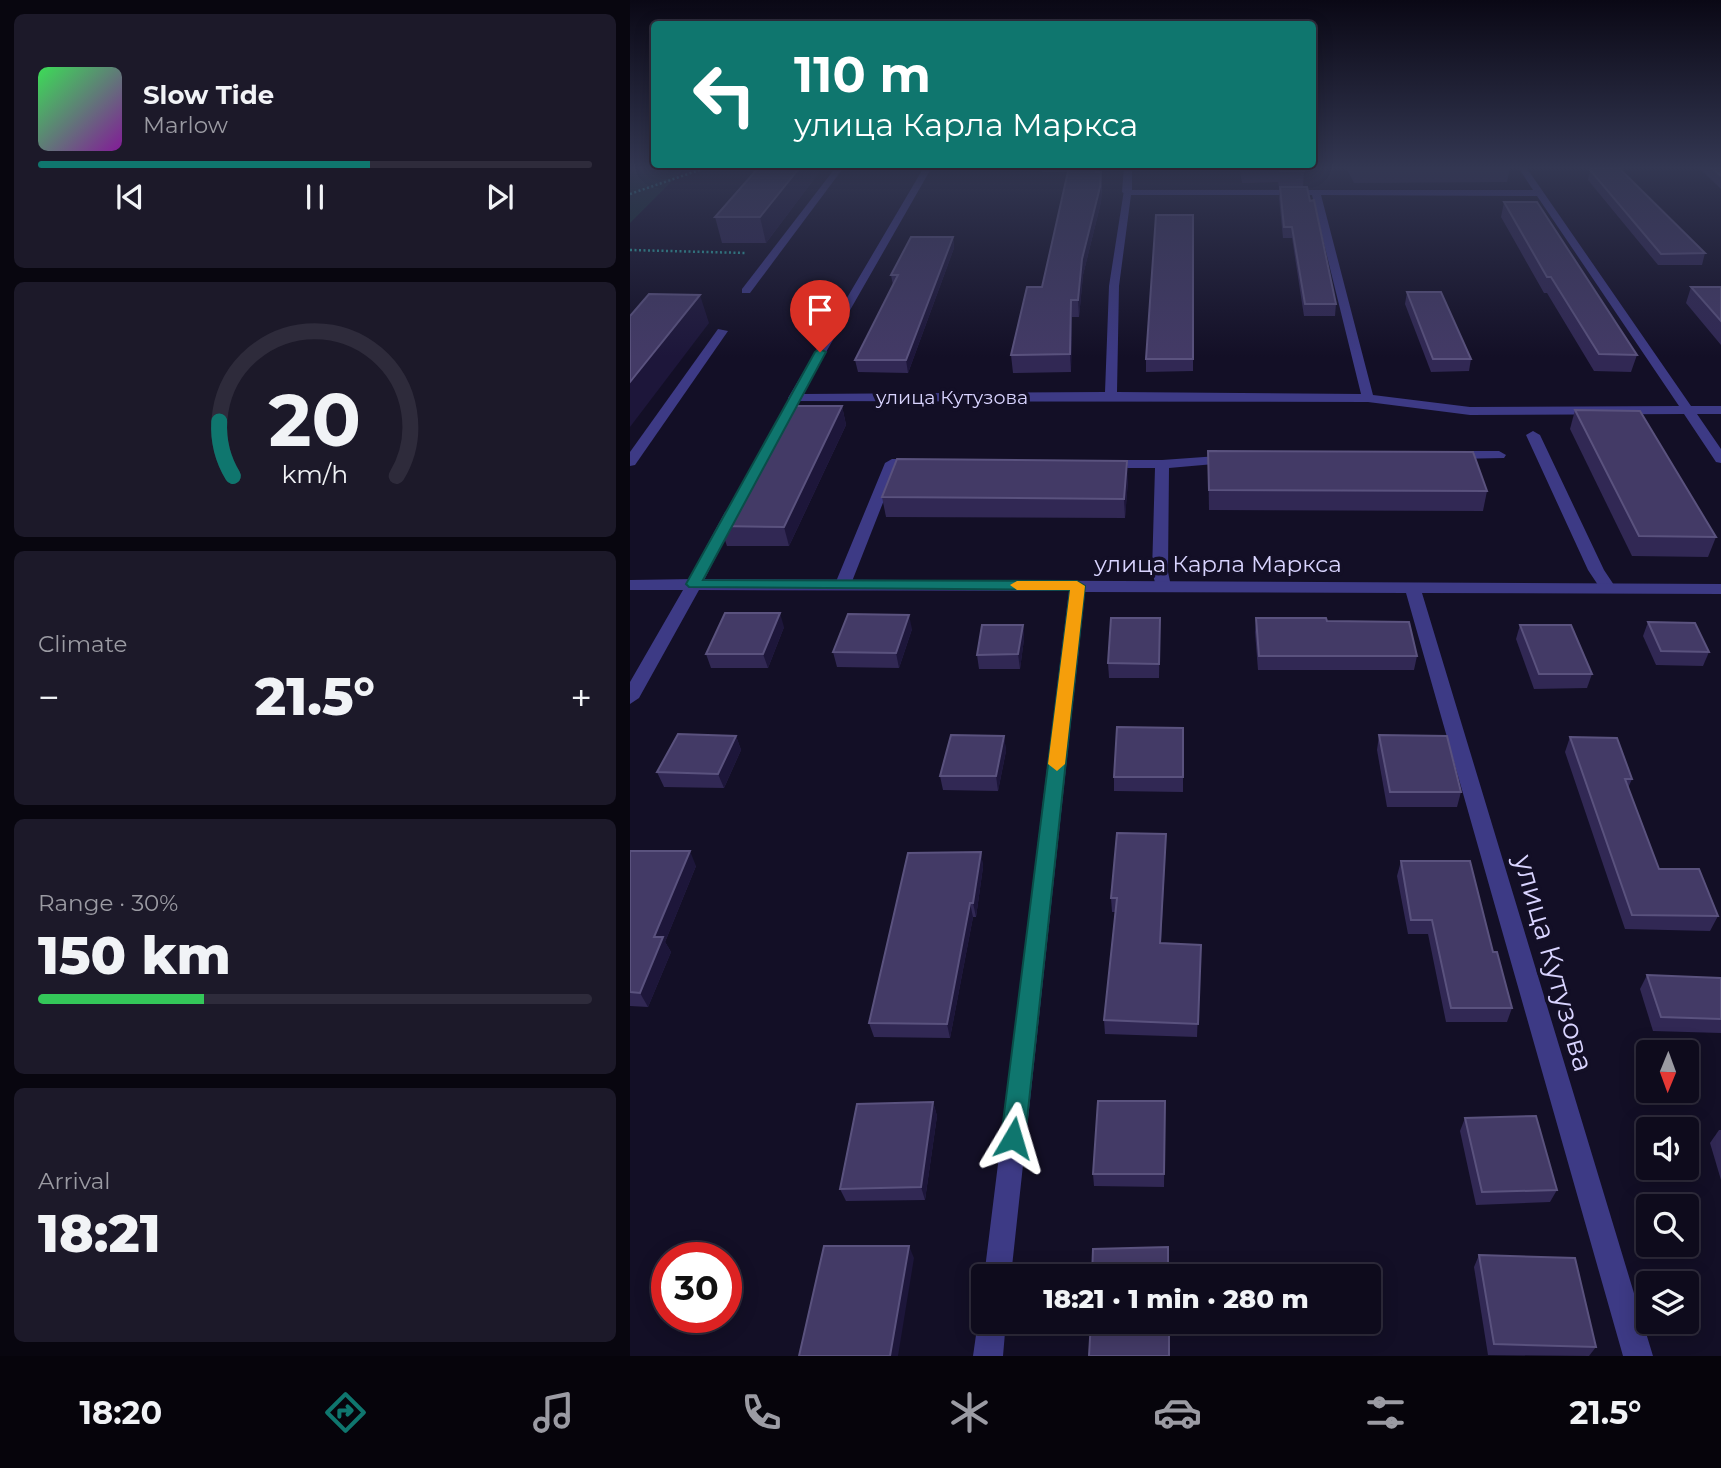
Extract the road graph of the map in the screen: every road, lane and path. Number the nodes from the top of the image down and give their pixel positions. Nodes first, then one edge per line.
1 (792, 230) edge
2 (891, 230) edge
3 (1122, 230) edge
4 (1325, 230) edge
5 (1563, 230) edge
6 (630, 250) edge
7 (775, 253) junction
8 (747, 290) dead end
9 (722, 331) dead end
10 (1111, 396) junction
11 (1368, 398) junction
12 (1688, 410) junction
13 (1721, 410) edge
14 (1533, 435) dead end
15 (1499, 455) dead end
16 (1444, 456) edge
17 (1251, 457) edge
18 (1721, 459) edge
19 (630, 462) edge
20 (933, 463) edge
21 (1082, 463) edge
22 (1163, 464) junction
23 (741, 495) edge
24 (694, 584) junction
25 (843, 584) junction
26 (630, 585) edge
27 (1077, 586) junction
28 (1163, 586) junction
29 (1412, 587) junction
30 (1608, 588) junction
31 (1721, 589) edge
32 (630, 698) edge
33 (998, 1264) edge
34 (991, 1334) edge
35 (988, 1356) edge
36 (1638, 1356) edge

1 - 7 street
2 - 10 street, улица Кутузова
3 - 10 street
4 - 11 street
5 - 12 street
6 - 7 path
7 - 8 street
9 - 19 street
10 - 11 street, улица Кутузова
11 - 12 street, улица Кутузова
12 - 13 street, улица Кутузова
12 - 18 street
14 - 30 street
15 - 16 street
17 - 22 street
20 - 25 street
21 - 22 street
22 - 28 street
23 - 24 street
24 - 25 street, улица Карла Маркса
24 - 26 street, улица Карла Маркса
24 - 32 street
25 - 27 street, улица Карла Маркса
27 - 28 street, улица Карла Маркса
27 - 33 street
28 - 29 street, улица Карла Маркса
29 - 30 street, улица Карла Маркса
29 - 36 street, улица Кутузова
30 - 31 street, улица Карла Маркса
34 - 35 street

